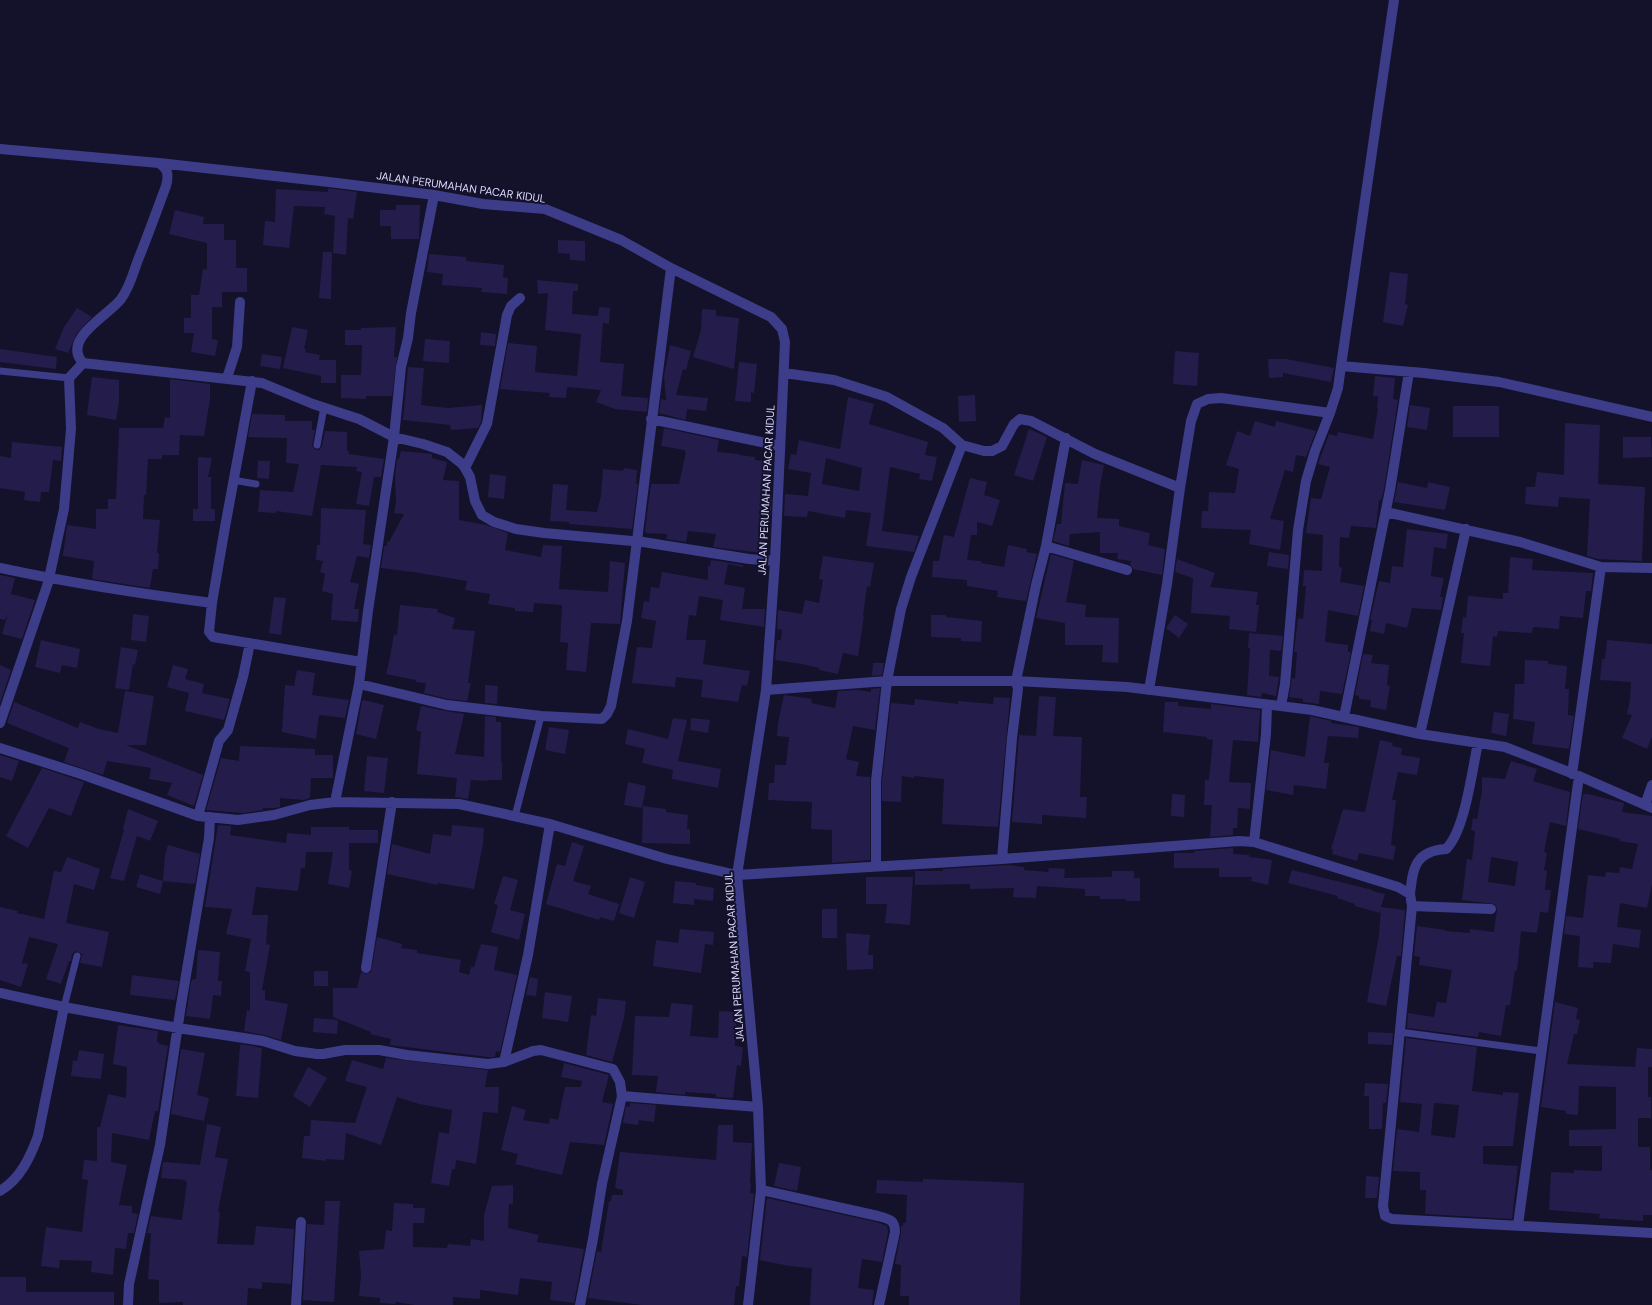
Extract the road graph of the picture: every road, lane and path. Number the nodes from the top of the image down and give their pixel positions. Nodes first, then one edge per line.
1 (1394, 0) edge
2 (0, 150) edge
3 (159, 163) junction
4 (434, 195) junction
5 (671, 268) junction
6 (520, 298) dead end
7 (240, 302) dead end
8 (83, 363) junction
9 (1341, 366) junction
10 (0, 372) edge
11 (1409, 372) junction
12 (784, 373) junction
13 (69, 378) junction
14 (227, 378) junction
15 (252, 381) junction
16 (324, 407) junction
17 (1330, 413) junction
18 (1652, 417) edge
19 (651, 419) junction
20 (394, 437) junction
21 (1066, 438) junction
22 (317, 445) dead end
23 (962, 445) junction
24 (780, 446) junction
25 (465, 468) junction
26 (233, 480) junction
27 (256, 484) dead end
28 (1180, 488) junction
29 (1386, 512) junction
30 (1466, 529) junction
31 (637, 542) junction
32 (1046, 546) junction
33 (775, 561) junction
34 (1601, 567) junction
35 (0, 568) edge
36 (1652, 568) edge
37 (1127, 570) dead end
38 (49, 578) junction
39 (212, 603) junction
40 (250, 643) junction
41 (361, 662) junction
42 (887, 681) junction
43 (1016, 681) junction
44 (359, 684) junction
45 (766, 690) junction
46 (1149, 690) junction
47 (1267, 705) junction
48 (1281, 706) junction
49 (541, 716) junction
50 (1344, 717) junction
51 (0, 723) edge
52 (1420, 734) junction
53 (1478, 743) junction
54 (0, 748) edge
55 (1576, 775) junction
56 (1652, 785) edge
57 (334, 802) junction
58 (392, 802) junction
59 (1648, 806) edge
60 (198, 816) junction
61 (515, 816) junction
62 (210, 817) junction
63 (550, 824) junction
64 (1254, 842) junction
65 (1002, 859) junction
66 (876, 867) junction
67 (737, 875) junction
68 (1410, 894) junction
69 (1412, 906) junction
70 (1491, 909) dead end
71 (77, 956) dead end
72 (366, 968) dead end
73 (0, 994) edge
74 (64, 1007) junction
75 (178, 1028) junction
76 (1400, 1032) junction
77 (1541, 1051) junction
78 (504, 1062) junction
79 (622, 1096) junction
80 (758, 1107) junction
81 (761, 1190) junction
82 (0, 1191) edge
83 (301, 1222) dead end
84 (1518, 1225) junction
85 (1652, 1233) edge
86 (128, 1305) edge
87 (296, 1305) edge
88 (580, 1305) edge
89 (748, 1305) edge
90 (879, 1305) edge

1 - 9 street
2 - 3 street, JALAN PERUMAHAN PACAR KIDUL
3 - 4 street, JALAN PERUMAHAN PACAR KIDUL
3 - 8 street
4 - 5 street, JALAN PERUMAHAN PACAR KIDUL
4 - 20 street
5 - 12 street, JALAN PERUMAHAN PACAR KIDUL
5 - 19 street
6 - 25 street
7 - 14 street
8 - 13 street
8 - 14 street
9 - 11 street
9 - 17 street
10 - 13 lane
11 - 18 street
11 - 29 street
12 - 23 street
12 - 24 street, JALAN PERUMAHAN PACAR KIDUL
13 - 38 street
14 - 15 street
15 - 16 street
15 - 26 street
16 - 20 street
16 - 22 lane
17 - 28 street
17 - 48 street
19 - 24 street
19 - 31 street
20 - 25 street
20 - 41 street
21 - 23 street
21 - 28 street
21 - 32 street
23 - 42 street
24 - 33 street, JALAN PERUMAHAN PACAR KIDUL
25 - 31 street
26 - 27 lane
26 - 39 street
28 - 46 street
29 - 30 street
29 - 50 street
30 - 34 street
30 - 52 street
31 - 33 street
31 - 49 street
32 - 37 street
32 - 43 street
33 - 45 street, JALAN PERUMAHAN PACAR KIDUL
34 - 36 street
34 - 55 street
35 - 38 street
38 - 39 street
38 - 51 street
39 - 40 street
40 - 41 street
40 - 60 street
41 - 44 street
42 - 43 street
42 - 45 street
42 - 66 street
43 - 46 street
43 - 65 street
44 - 49 street
44 - 57 street
45 - 67 street, JALAN PERUMAHAN PACAR KIDUL
46 - 47 street
47 - 48 street
47 - 64 street
48 - 50 street
49 - 61 lane
50 - 52 street
52 - 53 street
53 - 55 street
53 - 68 street
54 - 60 street
55 - 59 street
55 - 77 street
56 - 59 street
57 - 58 street
57 - 62 street
58 - 61 street
58 - 72 street
60 - 62 street
61 - 63 street
62 - 75 street
63 - 67 street
63 - 78 street
64 - 65 street
64 - 68 street
65 - 66 street
66 - 67 street
67 - 80 street, JALAN PERUMAHAN PACAR KIDUL
68 - 69 street
69 - 70 street
69 - 76 street
71 - 74 lane
73 - 74 street
74 - 75 street
74 - 82 street
75 - 78 street
75 - 86 street
76 - 77 lane
76 - 84 street
77 - 84 street
78 - 79 street
79 - 80 street
79 - 88 street
80 - 81 street, JALAN PERUMAHAN PACAR KIDUL
81 - 89 street, JALAN PERUMAHAN PACAR KIDUL
81 - 90 street
83 - 87 street
84 - 85 street

